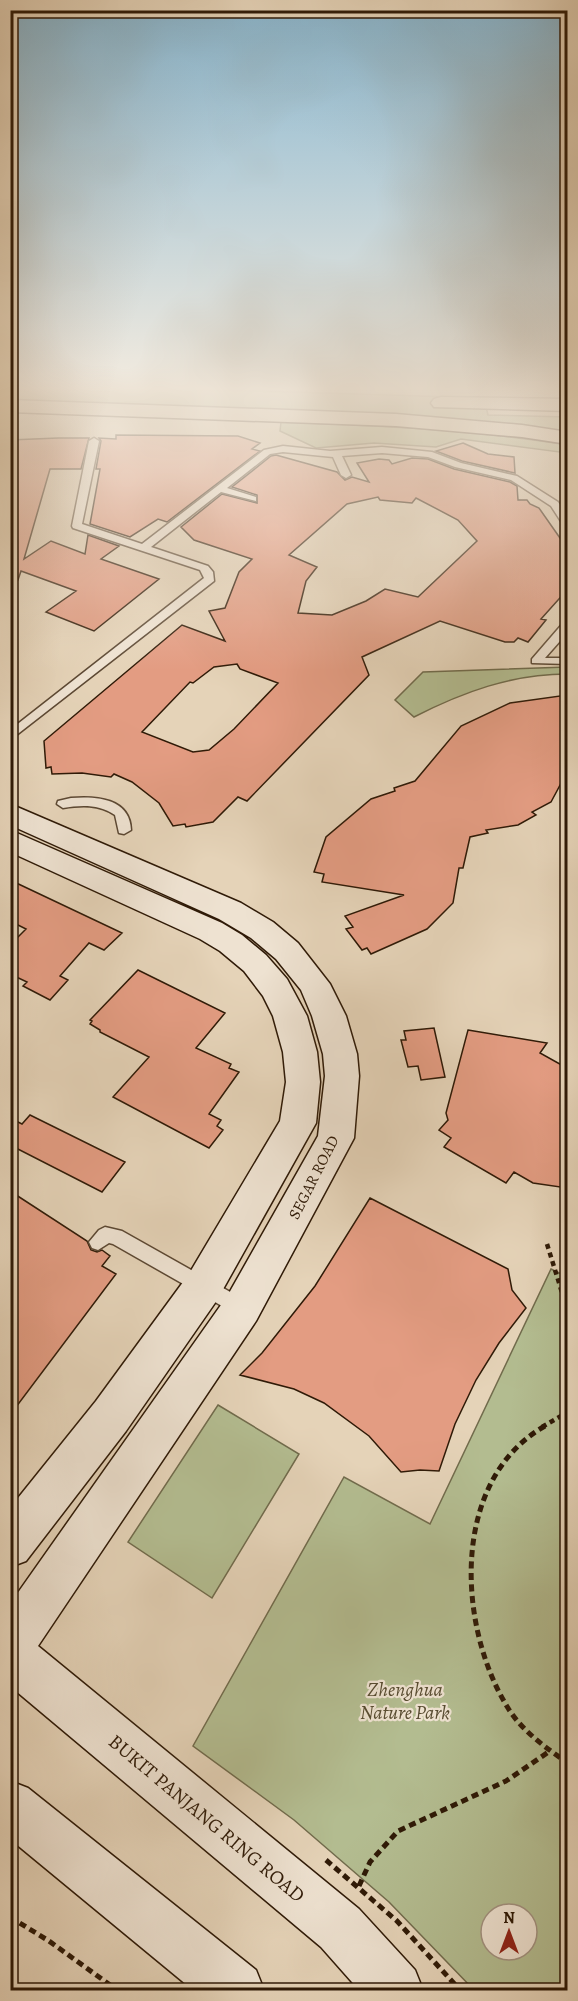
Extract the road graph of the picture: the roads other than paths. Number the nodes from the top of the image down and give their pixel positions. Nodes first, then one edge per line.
1 (86, 483) edge
2 (226, 483) edge
3 (522, 483) edge
4 (200, 492) dead end
5 (215, 492) junction
6 (253, 499) dead end
7 (567, 524) edge
8 (143, 548) junction
9 (567, 624) edge
10 (567, 661) edge
11 (10, 736) edge
12 (63, 804) dead end
13 (10, 813) edge
14 (124, 830) dead end
15 (10, 840) edge
16 (98, 1242) dead end
17 (203, 1287) junction
18 (242, 1308) junction
19 (10, 1545) edge
20 (10, 1646) edge
21 (10, 1654) edge
22 (10, 1806) edge
23 (237, 1990) edge
24 (395, 1990) edge

1 - 8 lane
2 - 5 lane
3 - 7 lane
4 - 5 lane
5 - 6 lane
5 - 8 lane
8 - 11 lane
9 - 10 lane
12 - 14 lane
13 - 18 street, SEGAR ROAD
15 - 17 street
16 - 17 lane
17 - 18 lane
17 - 19 street
18 - 20 street, SEGAR ROAD
21 - 24 street, BUKIT PANJANG RING ROAD
22 - 23 street

